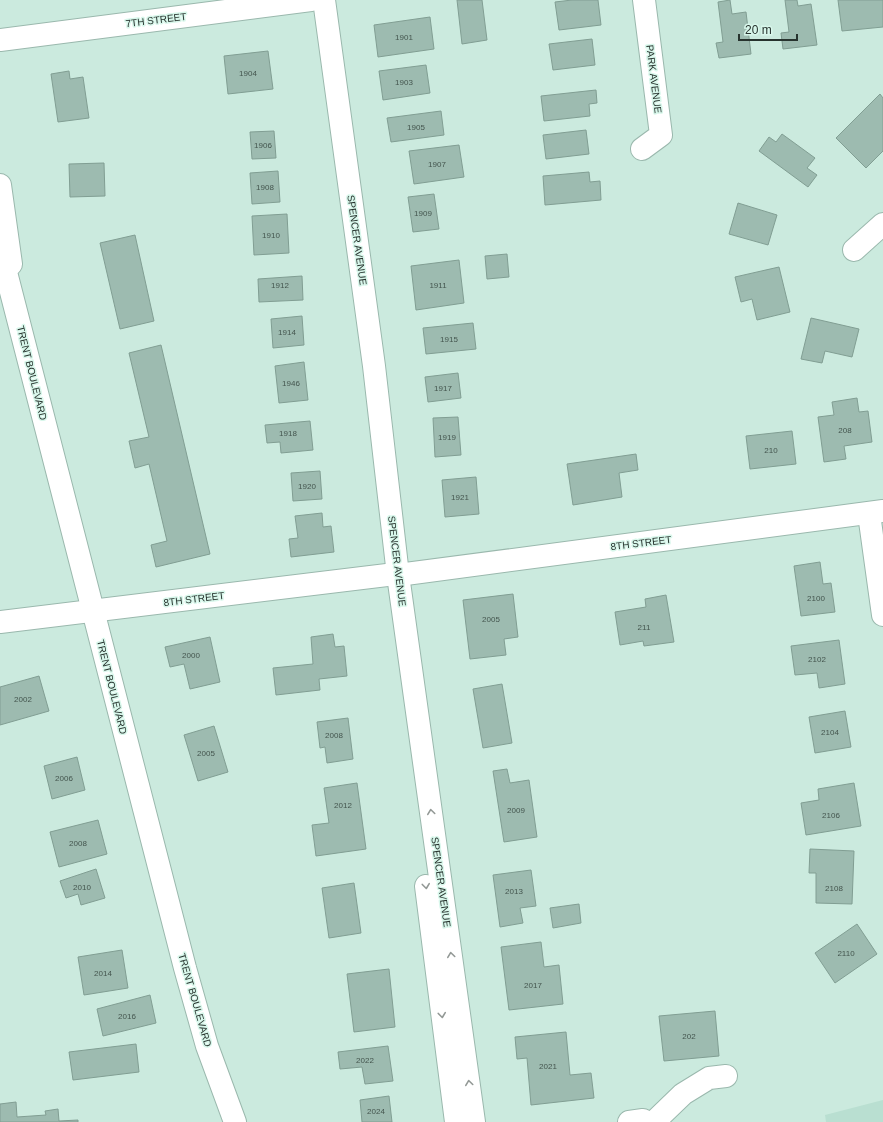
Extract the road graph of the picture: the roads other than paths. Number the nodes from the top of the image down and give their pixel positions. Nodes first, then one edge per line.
1 (311, 0) edge
2 (315, 0) edge
3 (324, 0) edge
4 (644, 0) edge
5 (0, 40) edge
6 (642, 149) dead end
7 (0, 185) edge
8 (883, 224) edge
9 (0, 248) edge
10 (854, 250) dead end
11 (18, 321) junction
12 (876, 512) edge
13 (393, 575) junction
14 (93, 611) junction
15 (883, 615) edge
16 (0, 622) edge
17 (726, 1076) dead end
18 (235, 1122) edge
19 (456, 1122) edge
20 (474, 1122) edge
21 (629, 1122) edge
22 (646, 1122) edge
23 (654, 1122) edge

1 - 5 street, 7TH STREET
2 - 13 street, SPENCER AVENUE
3 - 13 street, SPENCER AVENUE
4 - 6 street, PARK AVENUE
7 - 11 street
8 - 10 street
9 - 11 street, TRENT BOULEVARD
11 - 14 street, TRENT BOULEVARD
12 - 13 street, 8TH STREET
12 - 15 street
13 - 14 street, 8TH STREET
13 -> 19 street, SPENCER AVENUE
20 -> 13 street, SPENCER AVENUE
14 - 16 street, 8TH STREET
14 - 18 street, TRENT BOULEVARD
17 - 23 street
21 - 22 street

